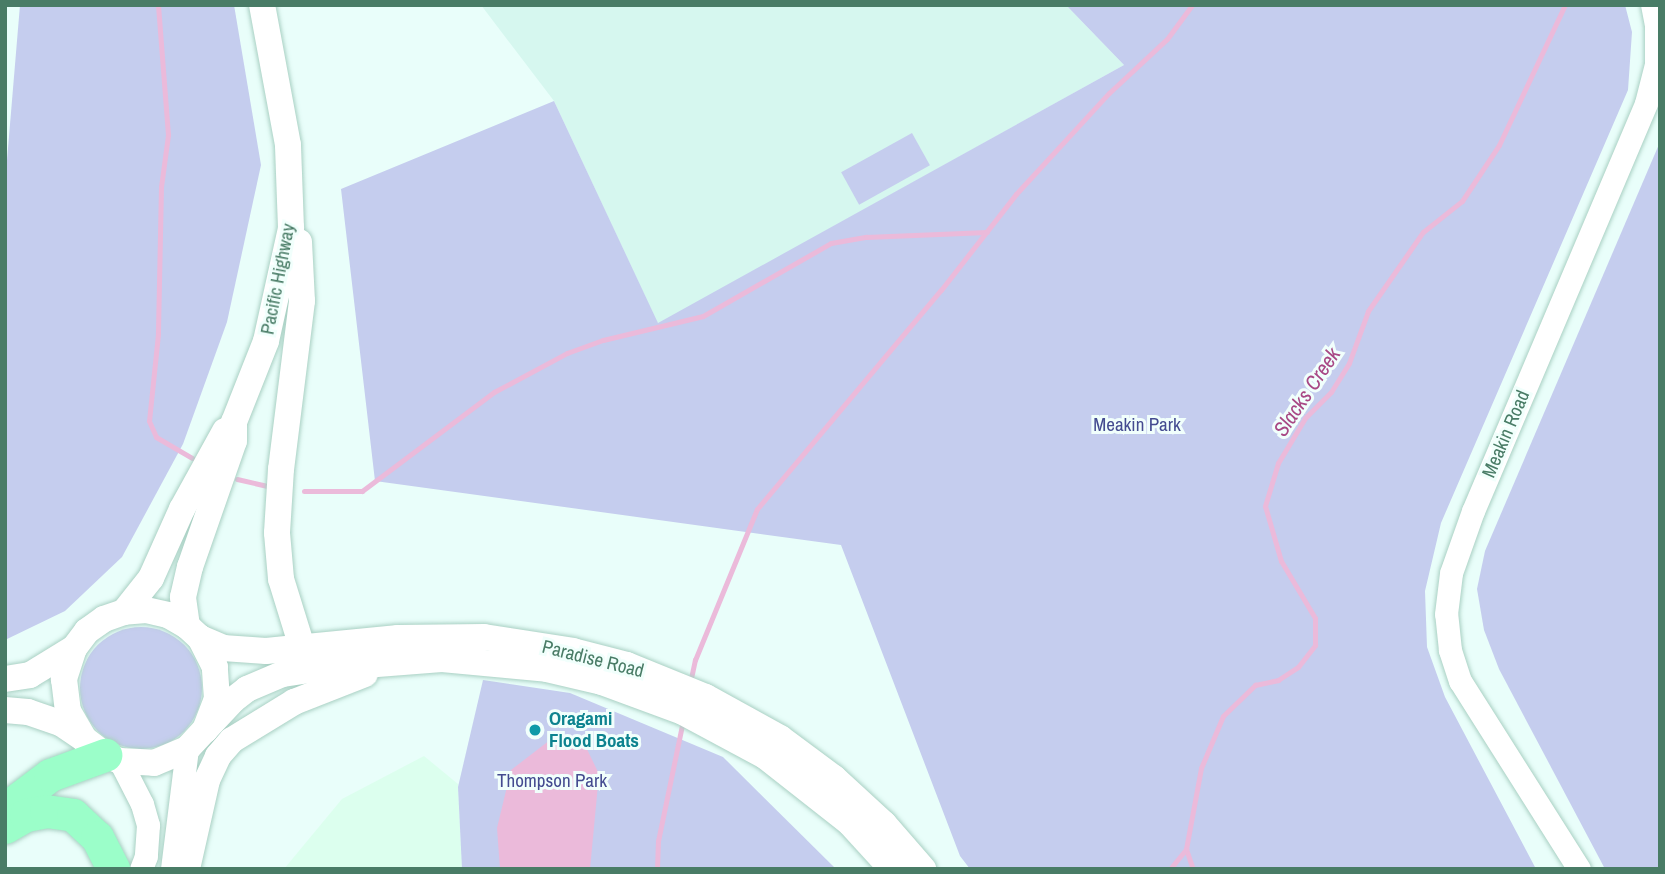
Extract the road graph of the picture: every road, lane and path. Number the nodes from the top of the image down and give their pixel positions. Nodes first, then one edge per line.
1 (262, 5) edge
2 (1652, 5) edge
3 (291, 228) junction
4 (234, 422) junction
5 (124, 612) junction
6 (193, 632) junction
7 (302, 647) junction
8 (74, 648) junction
9 (402, 661) junction
10 (623, 676) junction
11 (5, 679) edge
12 (5, 710) edge
13 (723, 719) junction
14 (205, 730) junction
15 (187, 749) junction
16 (103, 752) junction
17 (5, 809) edge
18 (5, 827) edge
19 (1568, 859) edge
20 (113, 869) edge
21 (141, 869) edge
22 (172, 869) edge
23 (187, 869) edge
24 (892, 869) edge
25 (923, 869) edge
26 (1579, 869) edge

1 - 3 main road, Pacific Highway
2 - 19 street, Meakin Road
3 - 4 main road, Pacific Highway
3 - 7 main road
4 - 5 main road, Pacific Highway
4 - 6 main road, Pacific Highway
5 - 6 main road
5 - 8 main road
6 - 7 main road, Paradise Road
6 - 14 main road
7 - 10 main road, Paradise Road
8 - 11 main road
8 - 16 main road
9 - 10 main road, Paradise Road
9 - 14 main road, Paradise Road
9 - 23 main road
10 - 13 main road, Paradise Road
12 - 16 main road
13 - 24 main road, Paradise Road
13 - 25 main road, Paradise Road
14 - 15 main road
15 - 16 main road
15 - 22 street
16 - 17 highway
16 - 21 street
18 - 20 highway
19 - 26 street, Meakin Road

